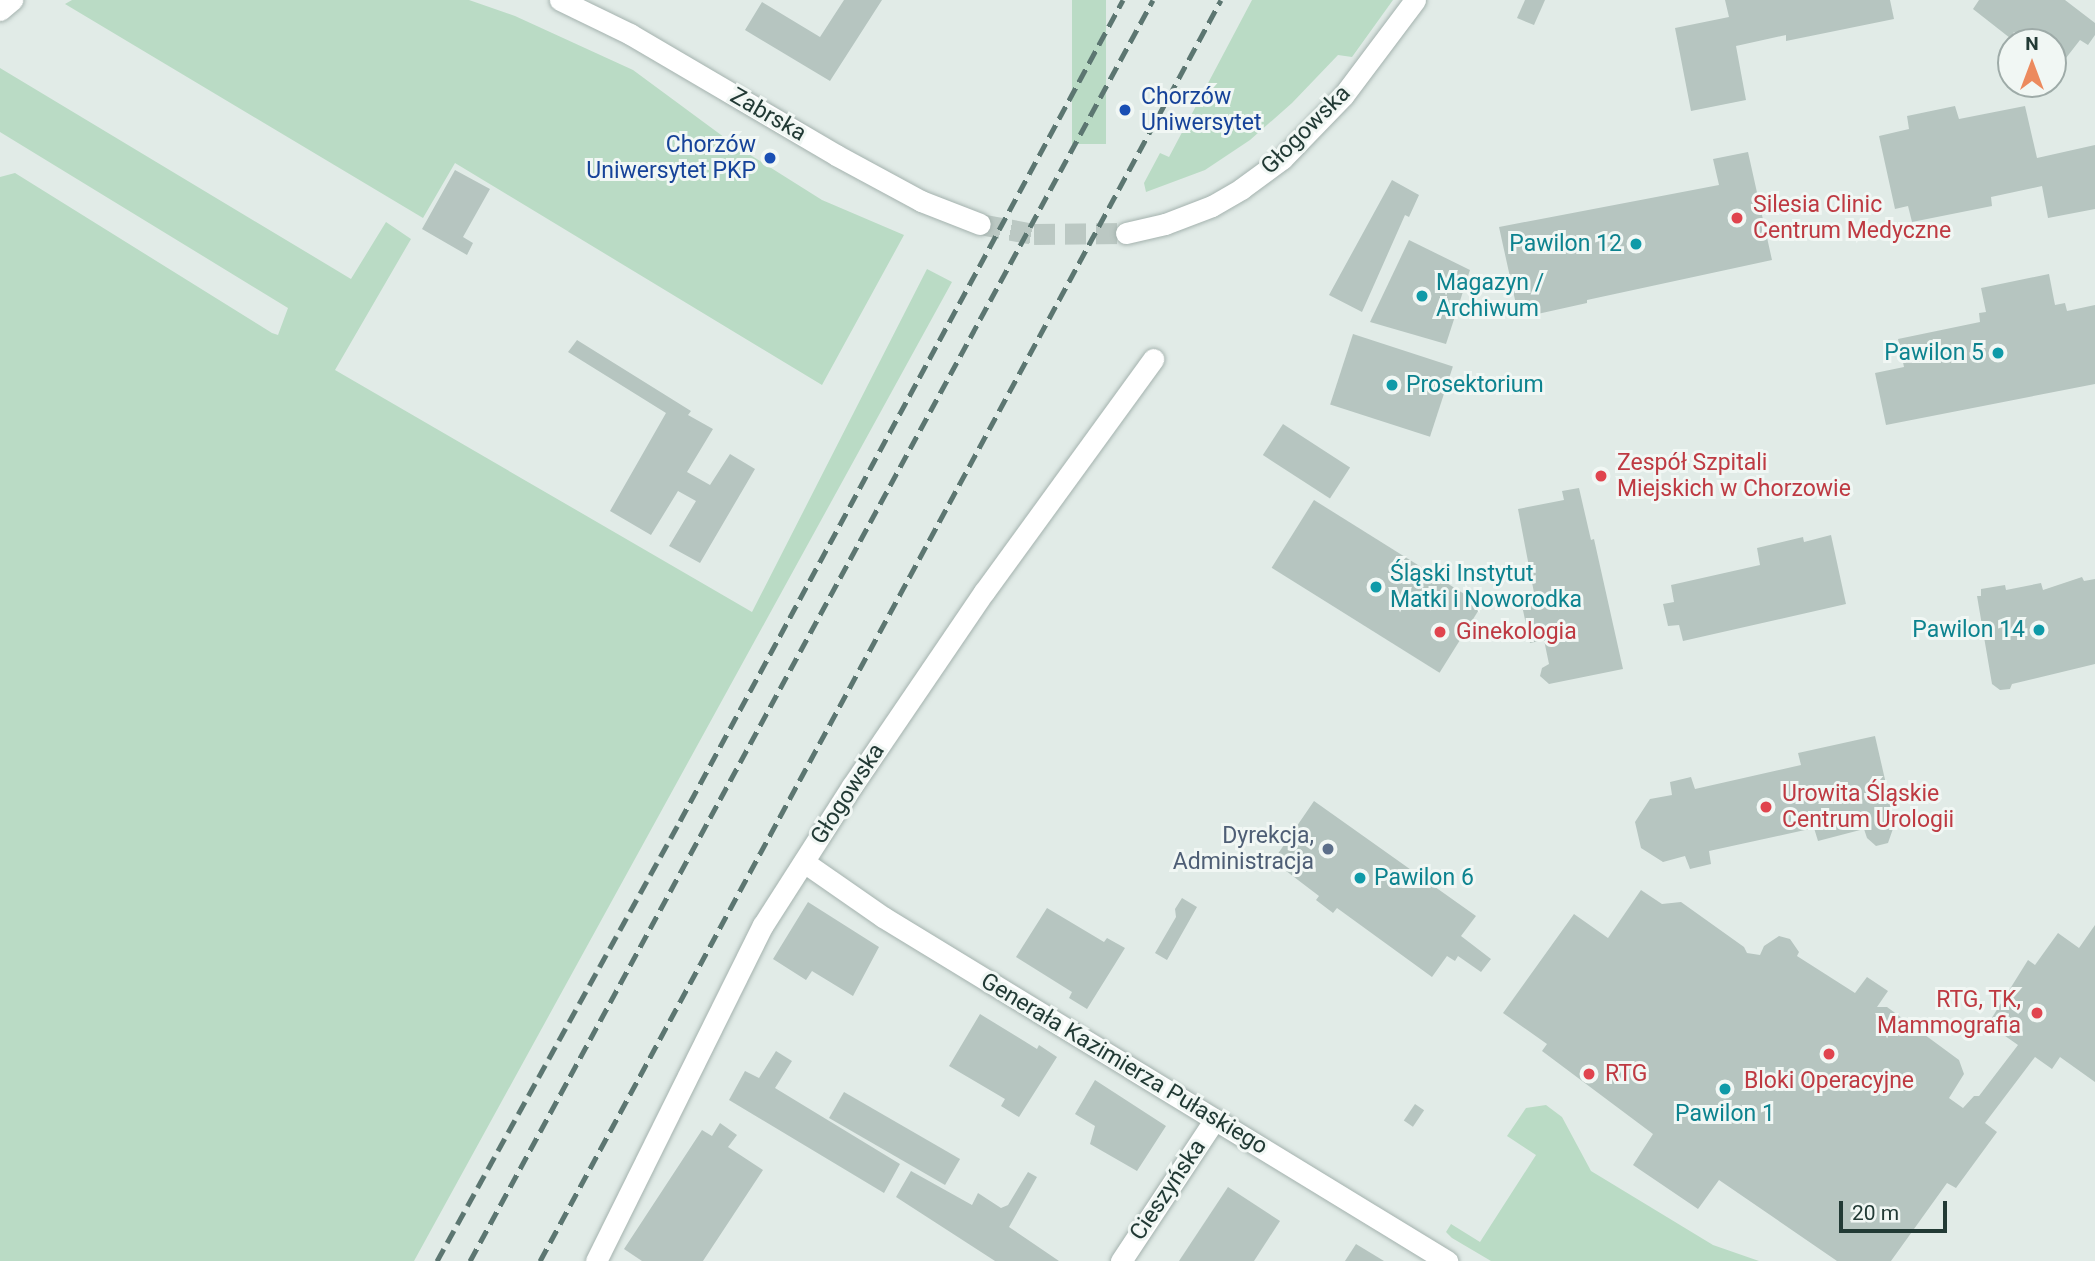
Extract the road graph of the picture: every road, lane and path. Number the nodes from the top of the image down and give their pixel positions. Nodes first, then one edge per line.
1 (12, 0) edge
2 (1415, 0) edge
3 (562, 1) edge
4 (0, 10) edge
5 (980, 224) tunnel mouth
6 (1126, 233) tunnel mouth
7 (1153, 359) dead end
8 (804, 862) junction
9 (1215, 1119) junction
10 (596, 1261) edge
11 (1121, 1261) edge
12 (1447, 1261) edge

1 - 4 street
2 - 6 street, Głogowska
3 - 5 street, Zabrska
7 - 8 street, Głogowska
8 - 9 street, Generała Kazimierza Pułaskiego
8 - 10 street, Głogowska
9 - 11 street, Cieszyńska
9 - 12 street, Generała Kazimierza Pułaskiego

